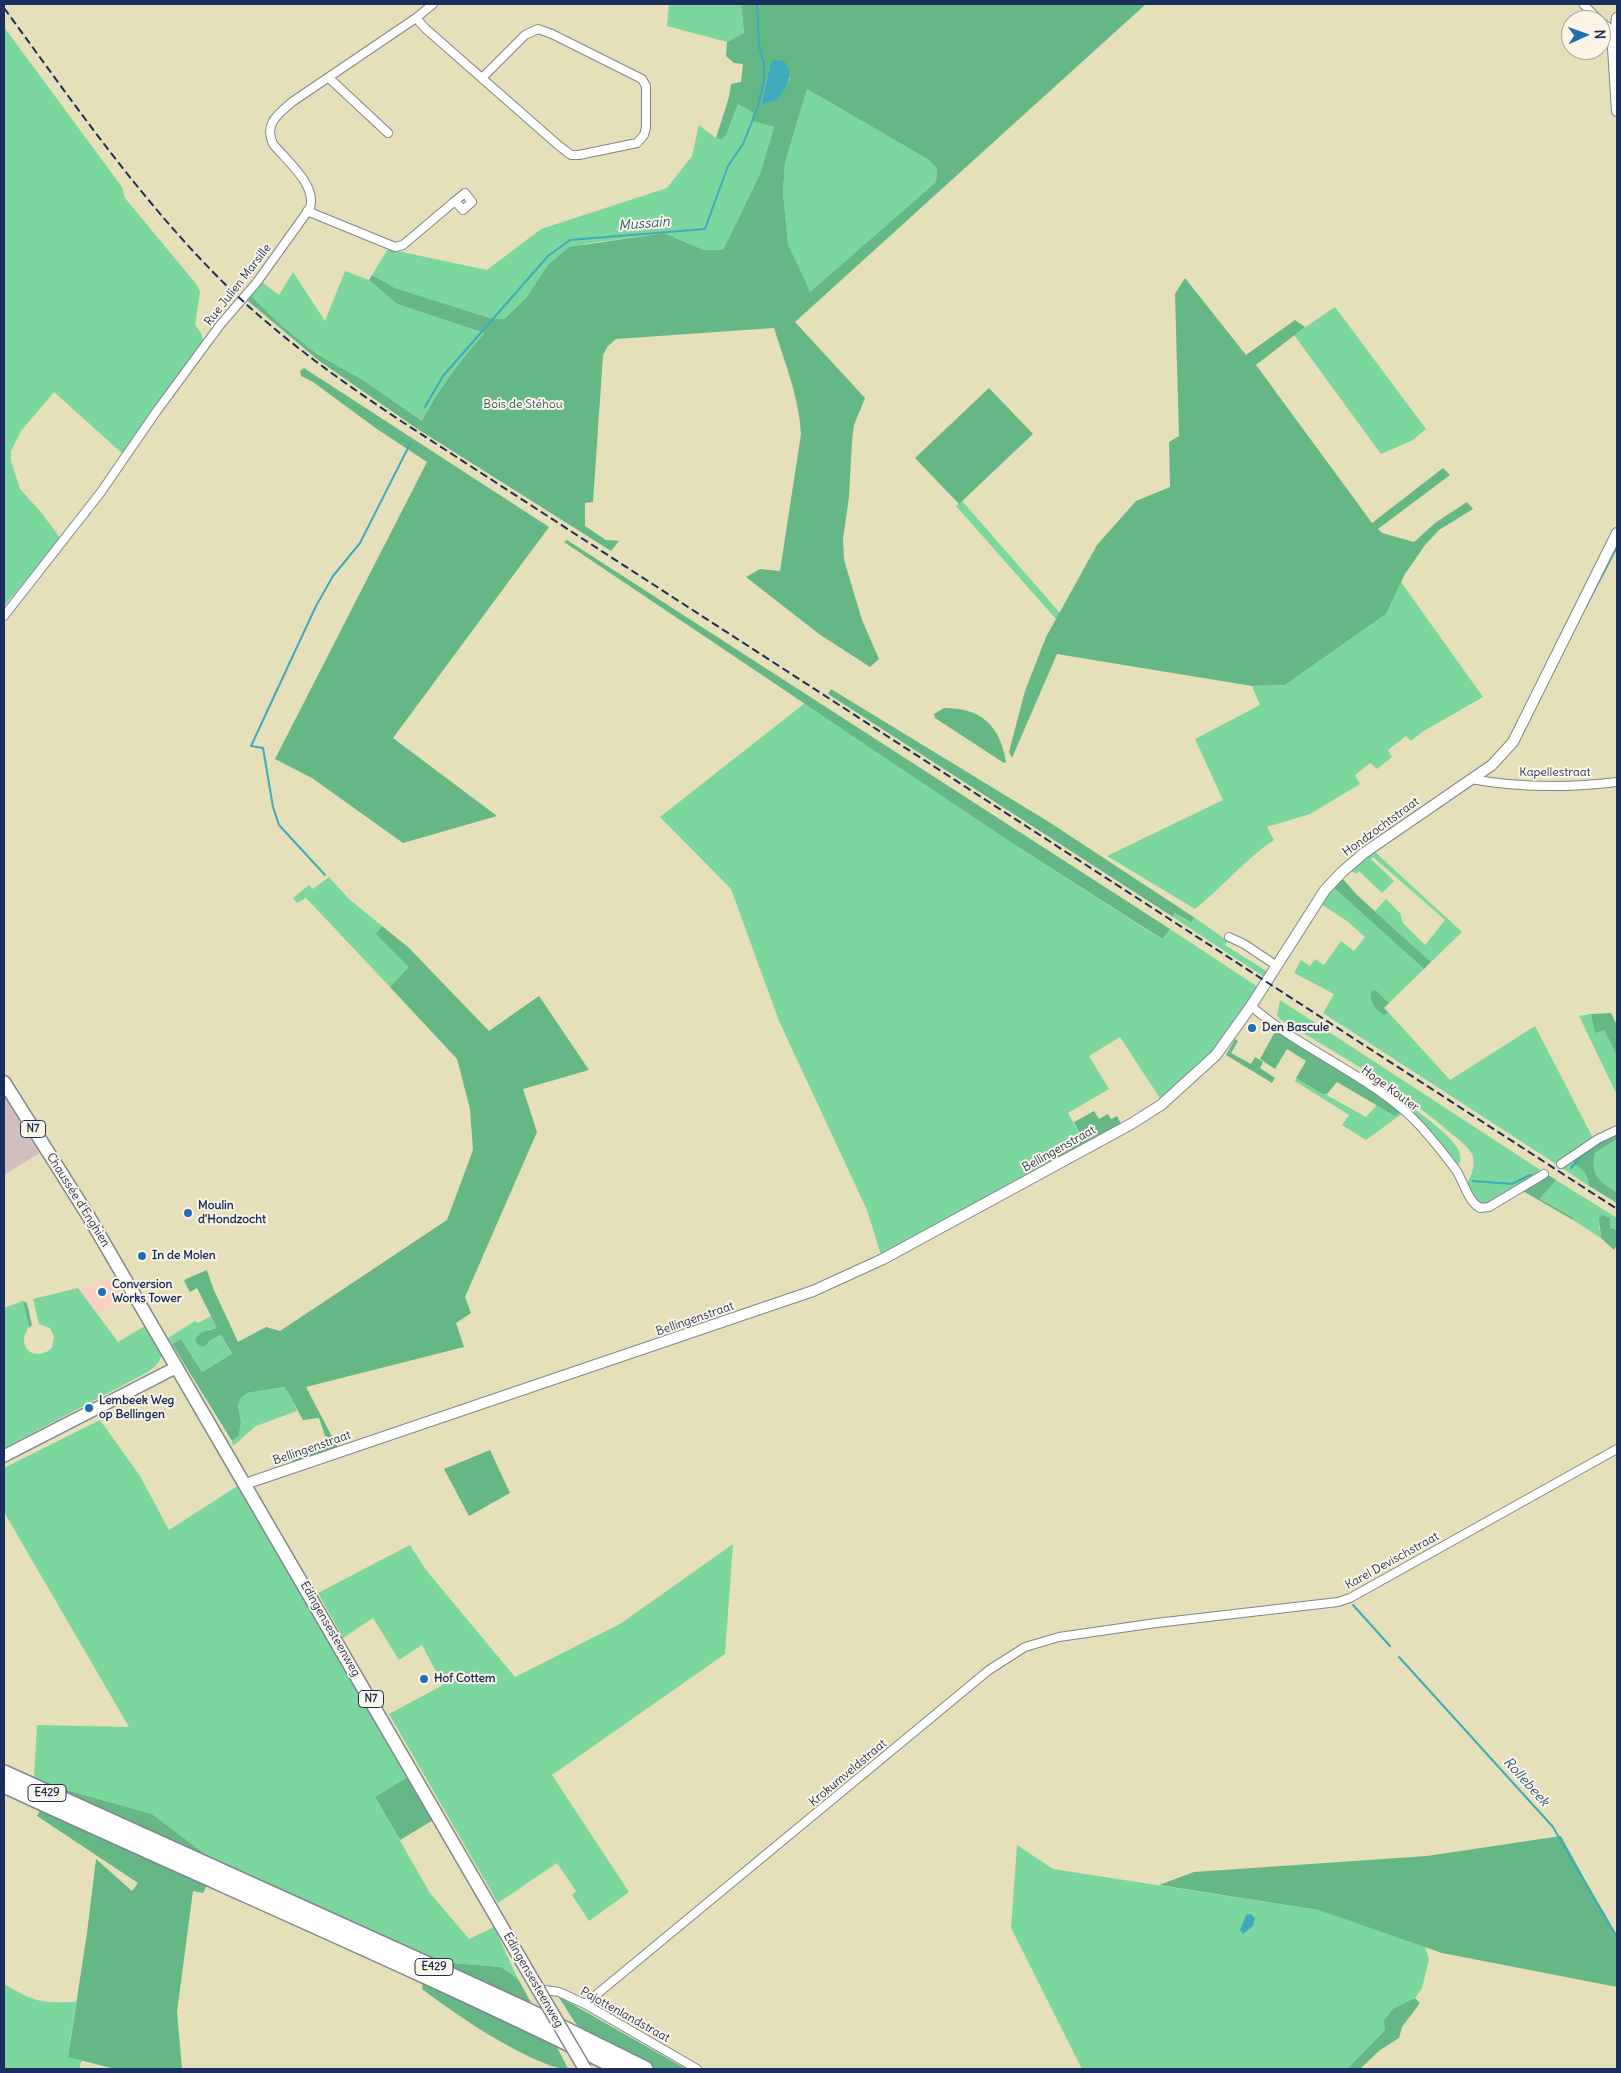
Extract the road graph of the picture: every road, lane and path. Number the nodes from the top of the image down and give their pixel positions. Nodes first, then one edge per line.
1 (433, 4) edge
2 (1584, 5) dead end
3 (1589, 10) edge
4 (416, 18) junction
5 (1617, 18) edge
6 (1611, 30) edge
7 (1614, 32) junction
8 (329, 78) junction
9 (482, 78) junction
10 (1617, 110) edge
11 (388, 133) dead end
12 (455, 201) dead end
13 (308, 211) junction
14 (1617, 533) edge
15 (4, 616) edge
16 (1488, 768) junction
17 (1471, 779) junction
18 (1617, 782) edge
19 (1492, 783) junction
20 (1229, 937) dead end
21 (1277, 966) junction
22 (1251, 1006) junction
23 (4, 1082) edge
24 (1131, 1124) joint
25 (1617, 1130) edge
26 (1561, 1164) dead end
27 (1544, 1174) dead end
28 (119, 1268) joint
29 (177, 1367) junction
30 (1617, 1449) edge
31 (4, 1456) edge
32 (246, 1484) junction
33 (1156, 1623) joint
34 (4, 1773) edge
35 (4, 1785) edge
36 (538, 1989) junction
37 (585, 2004) junction
38 (585, 2069) edge
39 (621, 2069) edge
40 (645, 2069) edge
41 (697, 2069) edge

1 - 4 street
2 - 3 street
4 - 8 street
4 - 9 street
5 - 7 street
6 - 7 street
7 - 10 street
8 - 11 street
8 - 13 street
9 - 9 street
12 - 13 street
13 - 15 street, Rue Julien Marsille
14 - 16 street, Hondzochtstraat
16 - 17 street, Hondzochtstraat
16 - 19 street
17 - 19 street, Kapellestraat
17 - 21 street, Hondzochtstraat
18 - 19 street, Kapellestraat
20 - 21 street
21 - 22 street, Hondzochtstraat
22 - 24 street, Hondzochtstraat
22 - 27 street, Hoge Kouter
23 - 28 main road, Chaussée d'Enghien / N7
24 - 32 street, Bellingenstraat
25 - 26 street
28 - 29 main road, Edingensesteenweg / N7
29 - 31 main road
29 - 32 main road, Edingensesteenweg / N7
30 - 33 street, Karel Devischstraat
32 - 36 main road, Edingensesteenweg / N7
33 - 37 street, Krokumveldstraat
34 - 40 highway, E429
35 - 39 highway, E429
36 - 37 street, Pajottenlandstraat
36 - 38 main road, Edingensesteenweg / N7, bridge
37 - 41 street, Pajottenlandstraat

